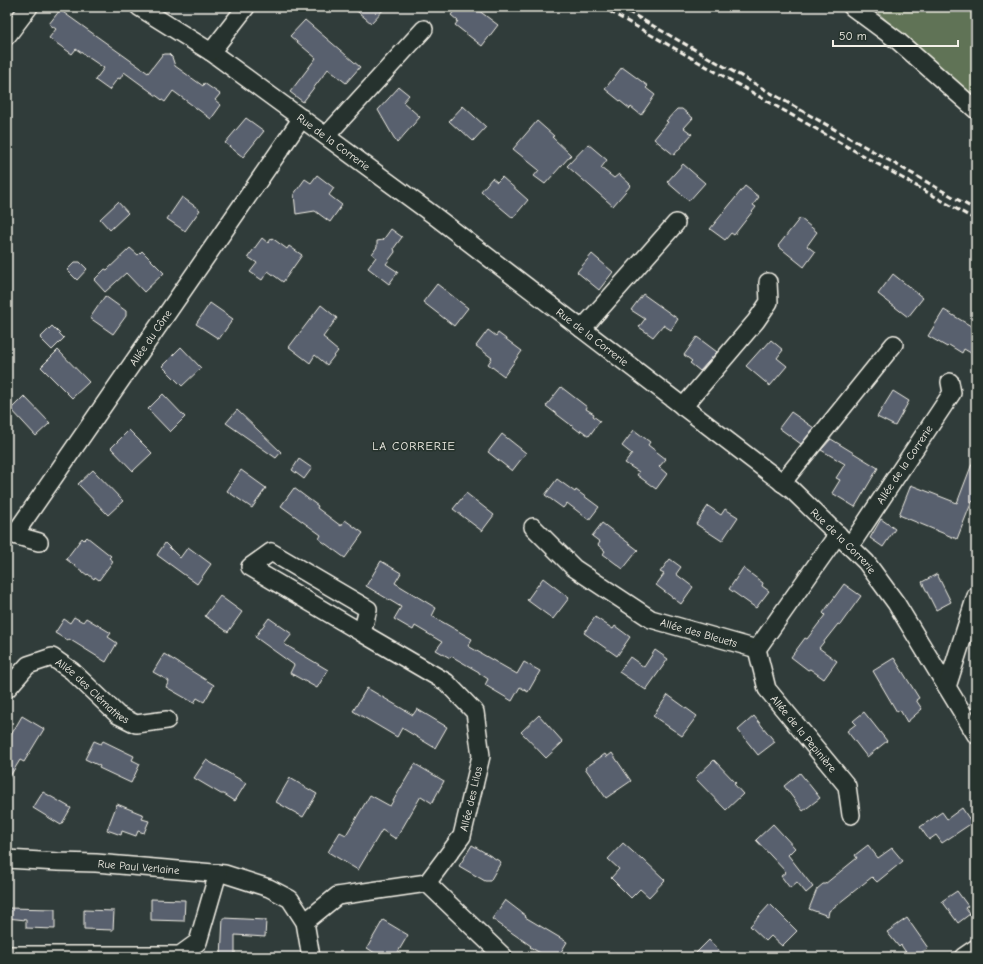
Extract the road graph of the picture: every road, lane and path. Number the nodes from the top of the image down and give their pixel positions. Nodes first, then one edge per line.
1 (29, 7) edge
2 (139, 7) edge
3 (246, 7) edge
4 (852, 7) edge
5 (424, 29) dead end
6 (7, 36) edge
7 (211, 52) junction
8 (976, 110) edge
9 (302, 118) junction
10 (326, 136) junction
11 (676, 223) dead end
12 (768, 282) dead end
13 (582, 329) junction
14 (894, 344) dead end
15 (950, 382) dead end
16 (683, 407) junction
17 (782, 483) junction
18 (533, 527) dead end
19 (838, 534) junction
20 (39, 542) dead end
21 (850, 546) junction
22 (976, 596) edge
23 (362, 632) junction
24 (757, 649) junction
25 (947, 687) junction
26 (7, 690) edge
27 (167, 720) dead end
28 (976, 735) edge
29 (851, 815) dead end
30 (7, 859) edge
31 (218, 873) junction
32 (427, 883) junction
33 (305, 922) junction
34 (976, 948) edge
35 (7, 955) edge
36 (311, 957) edge
37 (504, 957) edge
38 (963, 957) edge

1 - 6 street
2 - 7 street, Rue de la Correrie
3 - 7 street
4 - 8 street
5 - 10 street
7 - 9 street, Rue de la Correrie
9 - 10 street, Rue de la Correrie
9 - 20 street, Allée du Cône
10 - 13 street, Rue de la Correrie
11 - 13 street
12 - 16 street
13 - 16 street, Rue de la Correrie
14 - 17 street
15 - 21 street, Allée de la Correrie
16 - 17 street, Rue de la Correrie
17 - 19 street, Rue de la Correrie
18 - 24 street, Allée des Bleuets
19 - 21 street, Rue de la Correrie
19 - 24 street
21 - 25 street, Rue de la Correrie
22 - 25 street
23 - 23 street, Allée des Lilas
23 - 32 street, Allée des Lilas
24 - 29 street, Allée de la Pepinière
25 - 28 street, Rue de la Correrie
26 - 27 street, Allée des Clématites
30 - 31 street, Rue Paul Verlaine
31 - 33 street, Rue Paul Verlaine
31 - 35 street
32 - 33 street
32 - 37 street
33 - 36 street
34 - 38 street

